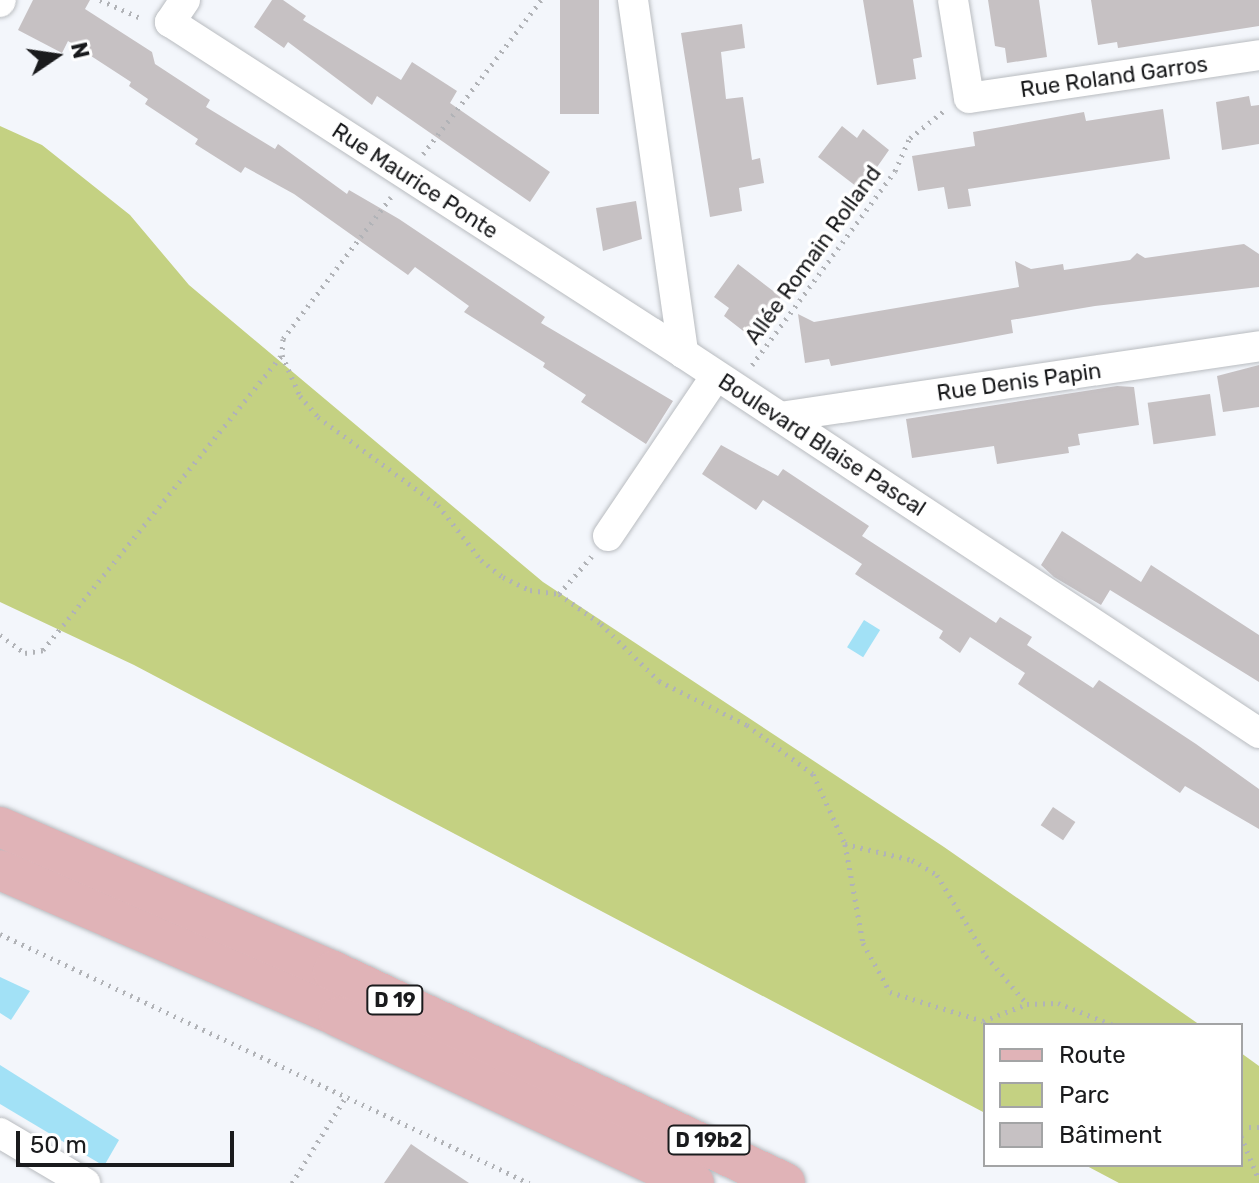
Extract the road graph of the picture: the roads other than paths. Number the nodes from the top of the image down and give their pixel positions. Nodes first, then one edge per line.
1 (633, 0) edge
2 (953, 0) edge
3 (178, 11) edge
4 (1259, 55) edge
5 (1259, 346) edge
6 (683, 353) junction
7 (726, 382) junction
8 (780, 417) junction
9 (608, 536) road end
10 (1259, 733) edge
11 (0, 827) edge
12 (0, 870) edge
13 (608, 1098) junction
14 (0, 1133) edge
15 (85, 1183) edge
16 (694, 1183) edge
17 (785, 1183) edge
18 (809, 1183) edge

1 - 6 street
2 - 4 street, Rue Roland Garros
3 - 6 street, Rue Maurice Ponte
5 - 8 street, Rue Denis Papin
6 - 7 street, Boulevard Blaise Pascal
7 - 8 street, Boulevard Blaise Pascal
7 - 9 street
8 - 10 street, Boulevard Blaise Pascal
11 - 13 main road, D 19
12 - 16 main road, D 19
13 - 17 main road, D 19
13 - 18 main road, D 19b2
14 - 15 street

